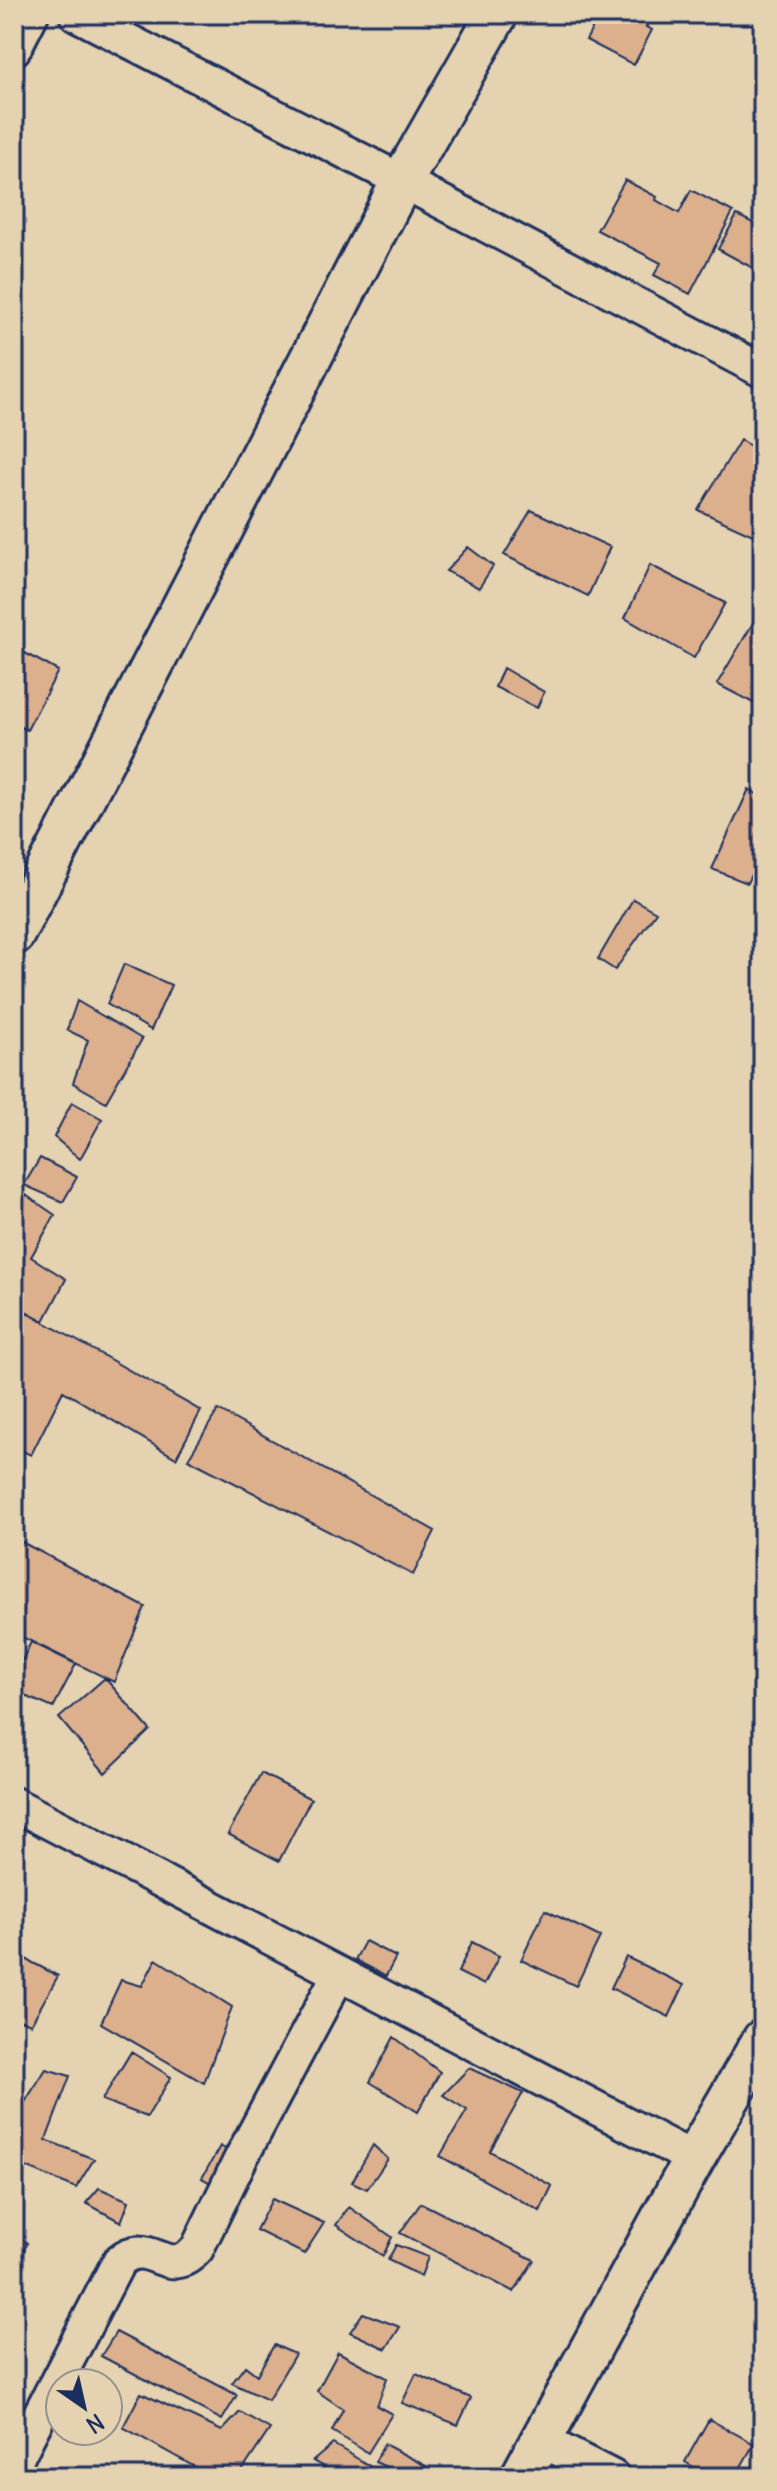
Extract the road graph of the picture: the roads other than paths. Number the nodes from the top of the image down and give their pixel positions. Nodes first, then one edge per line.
1 (32, 14) edge
2 (76, 14) edge
3 (497, 14) edge
4 (14, 49) edge
5 (402, 181) junction
6 (763, 371) edge
7 (14, 934) edge
8 (14, 1804) edge
9 (339, 1974) junction
10 (763, 2040) edge
11 (754, 2080) edge
12 (694, 2159) junction
13 (541, 2440) junction
14 (14, 2464) edge
15 (521, 2477) edge
16 (613, 2477) edge

1 - 4 street
2 - 5 street
3 - 5 street
5 - 6 street
5 - 7 street
8 - 9 street
9 - 12 street
9 - 14 street
10 - 11 street
11 - 12 street
12 - 13 street
13 - 15 street
13 - 16 street

